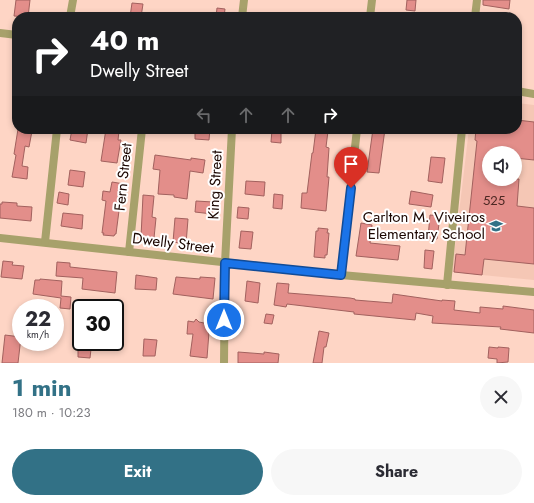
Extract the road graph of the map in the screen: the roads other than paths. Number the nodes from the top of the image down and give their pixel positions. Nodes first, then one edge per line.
1 (73, 0) edge
2 (244, 0) edge
3 (372, 0) edge
4 (476, 0) edge
5 (71, 12) edge
6 (243, 12) edge
7 (371, 12) edge
8 (475, 12) edge
9 (0, 33) edge
10 (12, 34) edge
11 (522, 93) edge
12 (534, 94) edge
13 (56, 134) edge
14 (141, 134) edge
15 (232, 134) edge
16 (356, 134) edge
17 (462, 134) edge
18 (0, 238) edge
19 (45, 242) junction
20 (129, 252) junction
21 (225, 263) junction
22 (341, 275) junction
23 (447, 285) junction
24 (534, 292) edge
25 (224, 363) edge

1 - 5 street
2 - 6 street
3 - 7 street
4 - 8 street
9 - 10 street
11 - 12 street
13 - 19 street
14 - 20 street, Fern Street
15 - 21 street, King Street
16 - 22 street
17 - 23 street
18 - 19 street, Dwelly Street
19 - 20 street, Dwelly Street
20 - 21 street, Dwelly Street
21 - 22 street, Dwelly Street
21 - 25 street, King Street
22 - 23 street, Dwelly Street
23 - 24 street, Dwelly Street

